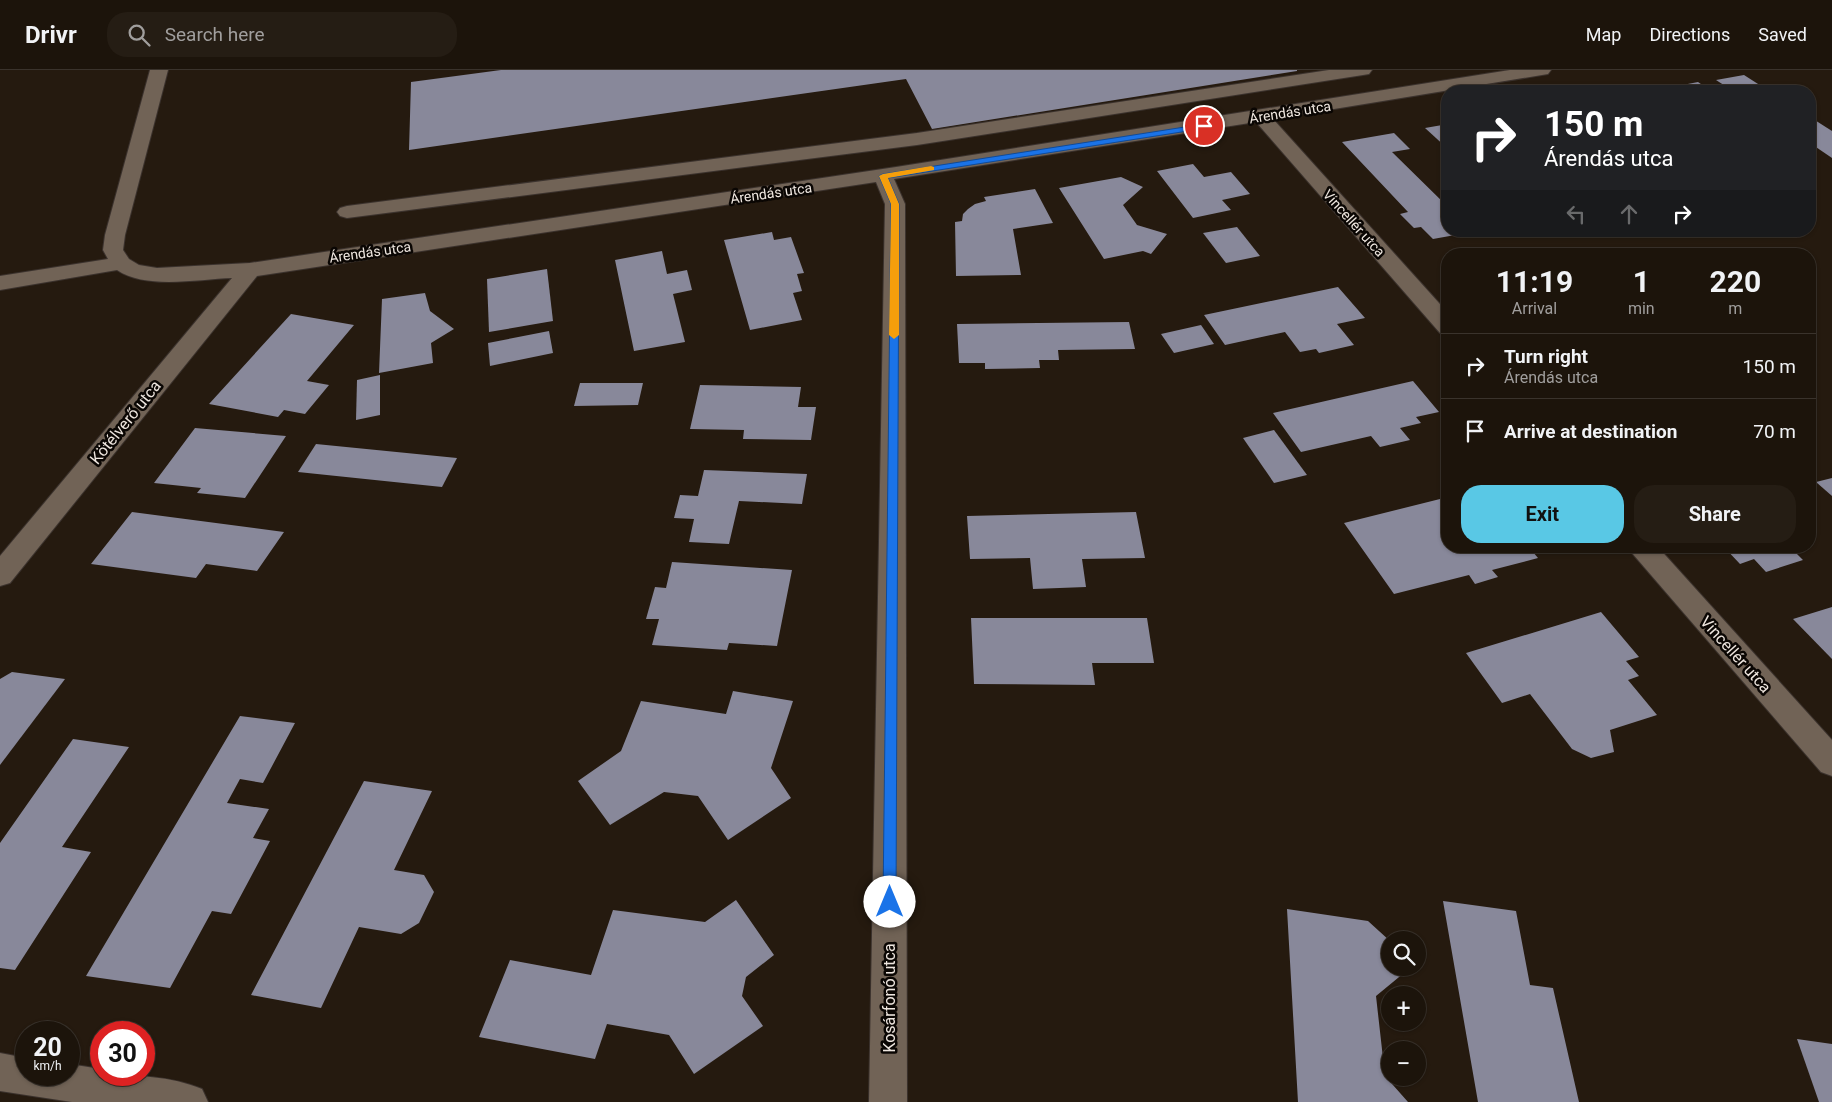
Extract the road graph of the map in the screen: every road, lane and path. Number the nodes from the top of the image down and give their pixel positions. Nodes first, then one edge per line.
1 (159, 70) edge
2 (1363, 70) edge
3 (1542, 70) edge
4 (1452, 85) edge
5 (1441, 87) edge
6 (1261, 117) junction
7 (883, 176) junction
8 (347, 212) dead end
9 (121, 263) junction
10 (250, 270) junction
11 (0, 283) edge
12 (1441, 320) edge
13 (1647, 553) edge
14 (0, 575) edge
15 (1832, 762) edge
16 (0, 1072) edge
17 (189, 1102) edge
18 (888, 1102) edge

1 - 9 street
2 - 8 street
3 - 4 street, Árendás utca
5 - 6 street, Árendás utca
6 - 7 street, Árendás utca
6 - 12 street, Vincellér utca
7 - 10 street, Árendás utca
7 - 18 street, Kosárfonó utca
9 - 10 street, Árendás utca
9 - 11 street
10 - 14 street, Kötélverő utca
13 - 15 street, Vincellér utca
16 - 17 street

